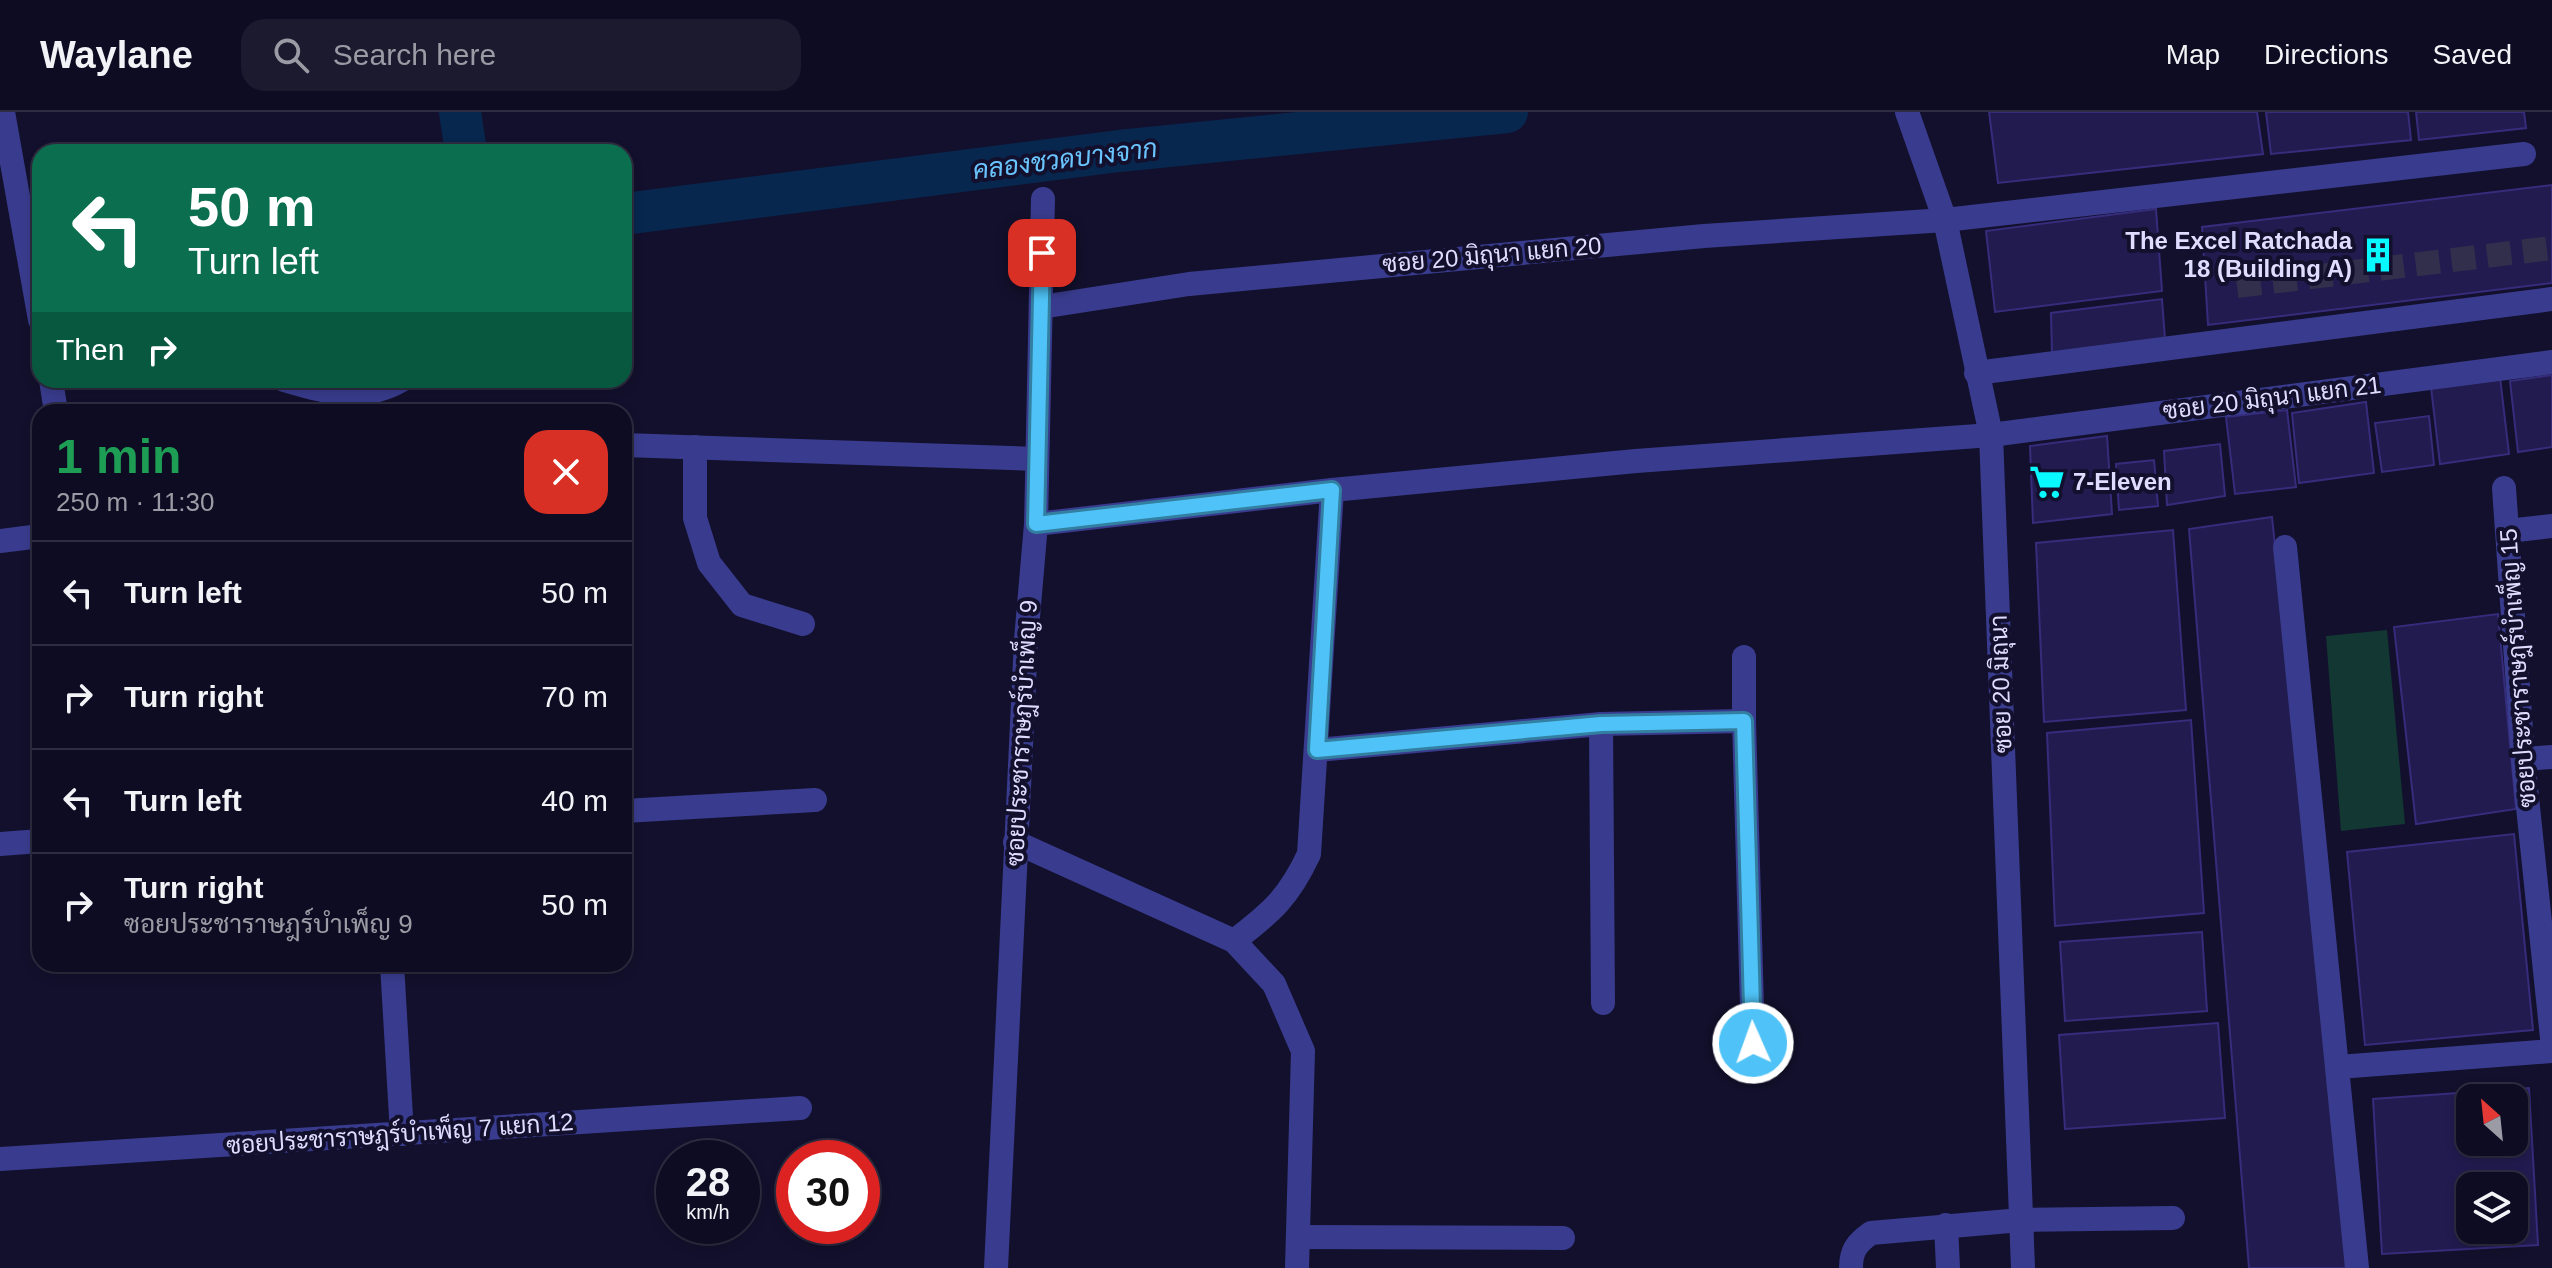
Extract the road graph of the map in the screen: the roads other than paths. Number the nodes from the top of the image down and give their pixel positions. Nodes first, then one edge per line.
1 (3, 112) edge
2 (1910, 123) edge
3 (2524, 154) dead end
4 (1043, 199) dead end
5 (1945, 220) junction
6 (32, 250) edge
7 (2552, 299) edge
8 (1041, 307) junction
9 (2552, 362) edge
10 (1976, 373) junction
11 (311, 388) edge
12 (389, 388) edge
13 (1991, 435) junction
14 (632, 445) edge
15 (695, 447) junction
16 (1037, 459) junction
17 (2504, 488) dead end
18 (1332, 490) junction
19 (1036, 524) junction
20 (2552, 526) edge
21 (2508, 531) junction
22 (32, 537) edge
23 (0, 541) edge
24 (2285, 547) dead end
25 (803, 624) dead end
26 (1744, 657) dead end
27 (1744, 721) junction
28 (1601, 724) junction
29 (1317, 750) junction
30 (2552, 757) edge
31 (2523, 759) junction
32 (815, 800) dead end
33 (632, 811) edge
34 (32, 842) edge
35 (1015, 842) junction
36 (0, 844) edge
37 (1234, 941) junction
38 (392, 972) edge
39 (1603, 1003) dead end
40 (2552, 1038) edge
41 (1753, 1043) dead end
42 (2552, 1051) edge
43 (2338, 1067) junction
44 (800, 1108) dead end
45 (402, 1134) junction
46 (0, 1159) edge
47 (2173, 1218) dead end
48 (2021, 1220) junction
49 (1946, 1225) junction
50 (1298, 1237) junction
51 (1563, 1238) dead end
52 (996, 1268) edge
53 (1297, 1268) edge
54 (1851, 1268) edge
55 (1948, 1268) edge
56 (2023, 1268) edge
57 (2357, 1268) edge

1 - 6 street
2 - 5 street, ซอย 20 มิถุนา
3 - 5 street, ซอย 20 มิถุนา แยก 20
4 - 8 street, ซอยประชาราษฎร์บำเพ็ญ 9
5 - 8 street, ซอย 20 มิถุนา แยก 20
5 - 10 street, ซอย 20 มิถุนา
7 - 10 street
8 - 16 street, ซอยประชาราษฎร์บำเพ็ญ 9
9 - 13 street, ซอย 20 มิถุนา แยก 21
10 - 13 street, ซอย 20 มิถุนา
11 - 12 street
13 - 18 street, ซอย 20 มิถุนา แยก 21
13 - 48 street, ซอย 20 มิถุนา
14 - 15 street
15 - 16 street
15 - 25 street
16 - 19 street, ซอยประชาราษฎร์บำเพ็ญ 9
17 - 21 street, ซอยประชาราษฎร์บำเพ็ญ 15
18 - 19 street, ซอย 20 มิถุนา แยก 21
18 - 29 street
19 - 35 street, ซอยประชาราษฎร์บำเพ็ญ 9
20 - 21 street
21 - 31 street, ซอยประชาราษฎร์บำเพ็ญ 15
22 - 23 street
24 - 43 street
26 - 27 street
27 - 28 street
27 - 41 street
28 - 29 street
28 - 39 street
29 - 37 street
30 - 31 street
31 - 40 street, ซอยประชาราษฎร์บำเพ็ญ 15
32 - 33 street
34 - 36 street
35 - 37 street
35 - 52 street, ซอยประชาราษฎร์บำเพ็ญ 9
37 - 50 street
38 - 45 street
42 - 43 street
43 - 57 street
44 - 45 street, ซอยประชาราษฎร์บำเพ็ญ 7 แยก 12
45 - 46 street, ซอยประชาราษฎร์บำเพ็ญ 7 แยก 12
47 - 48 street
48 - 49 street
48 - 56 street, ซอย 20 มิถุนา
49 - 54 street
49 - 55 street
50 - 51 street
50 - 53 street

